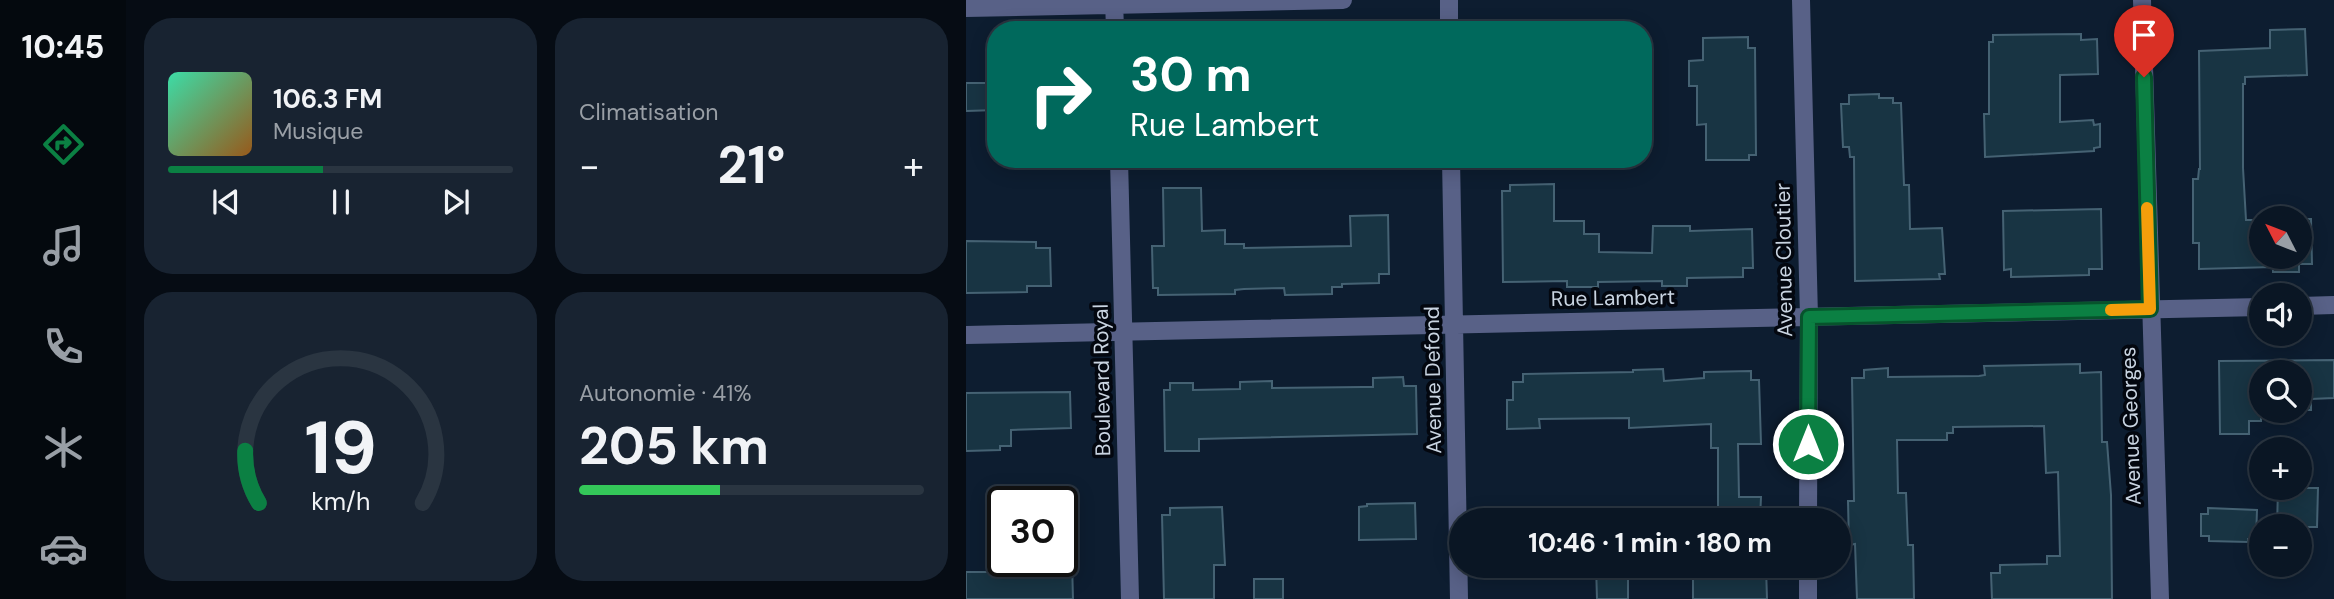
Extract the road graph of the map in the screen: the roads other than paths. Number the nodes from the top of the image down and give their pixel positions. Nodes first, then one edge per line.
1 (1343, 0) edge
2 (1449, 0) edge
3 (1801, 0) edge
4 (2142, 0) edge
5 (1114, 2) edge
6 (966, 8) edge
7 (1115, 21) edge
8 (1449, 21) edge
9 (1119, 168) edge
10 (1451, 168) edge
11 (2334, 305) edge
12 (2312, 306) edge
13 (2249, 307) edge
14 (2150, 309) junction
15 (1809, 317) junction
16 (1454, 324) junction
17 (1124, 331) junction
18 (966, 335) edge
19 (1808, 508) edge
20 (1808, 578) edge
21 (1130, 599) edge
22 (1460, 599) edge
23 (1808, 599) edge
24 (2160, 599) edge

1 - 5 street
2 - 8 street
3 - 15 street, Avenue Cloutier
4 - 14 street, Avenue Georges
5 - 6 street
5 - 7 street
9 - 17 street, Boulevard Royal
10 - 16 street, Avenue Defond
11 - 12 street
13 - 14 street, Rue Lambert
14 - 15 street, Rue Lambert
14 - 24 street, Avenue Georges
15 - 16 street, Rue Lambert
15 - 19 street, Avenue Cloutier
16 - 17 street, Rue Lambert
16 - 22 street, Avenue Defond
17 - 18 street, Rue Lambert
17 - 21 street, Boulevard Royal
20 - 23 street

